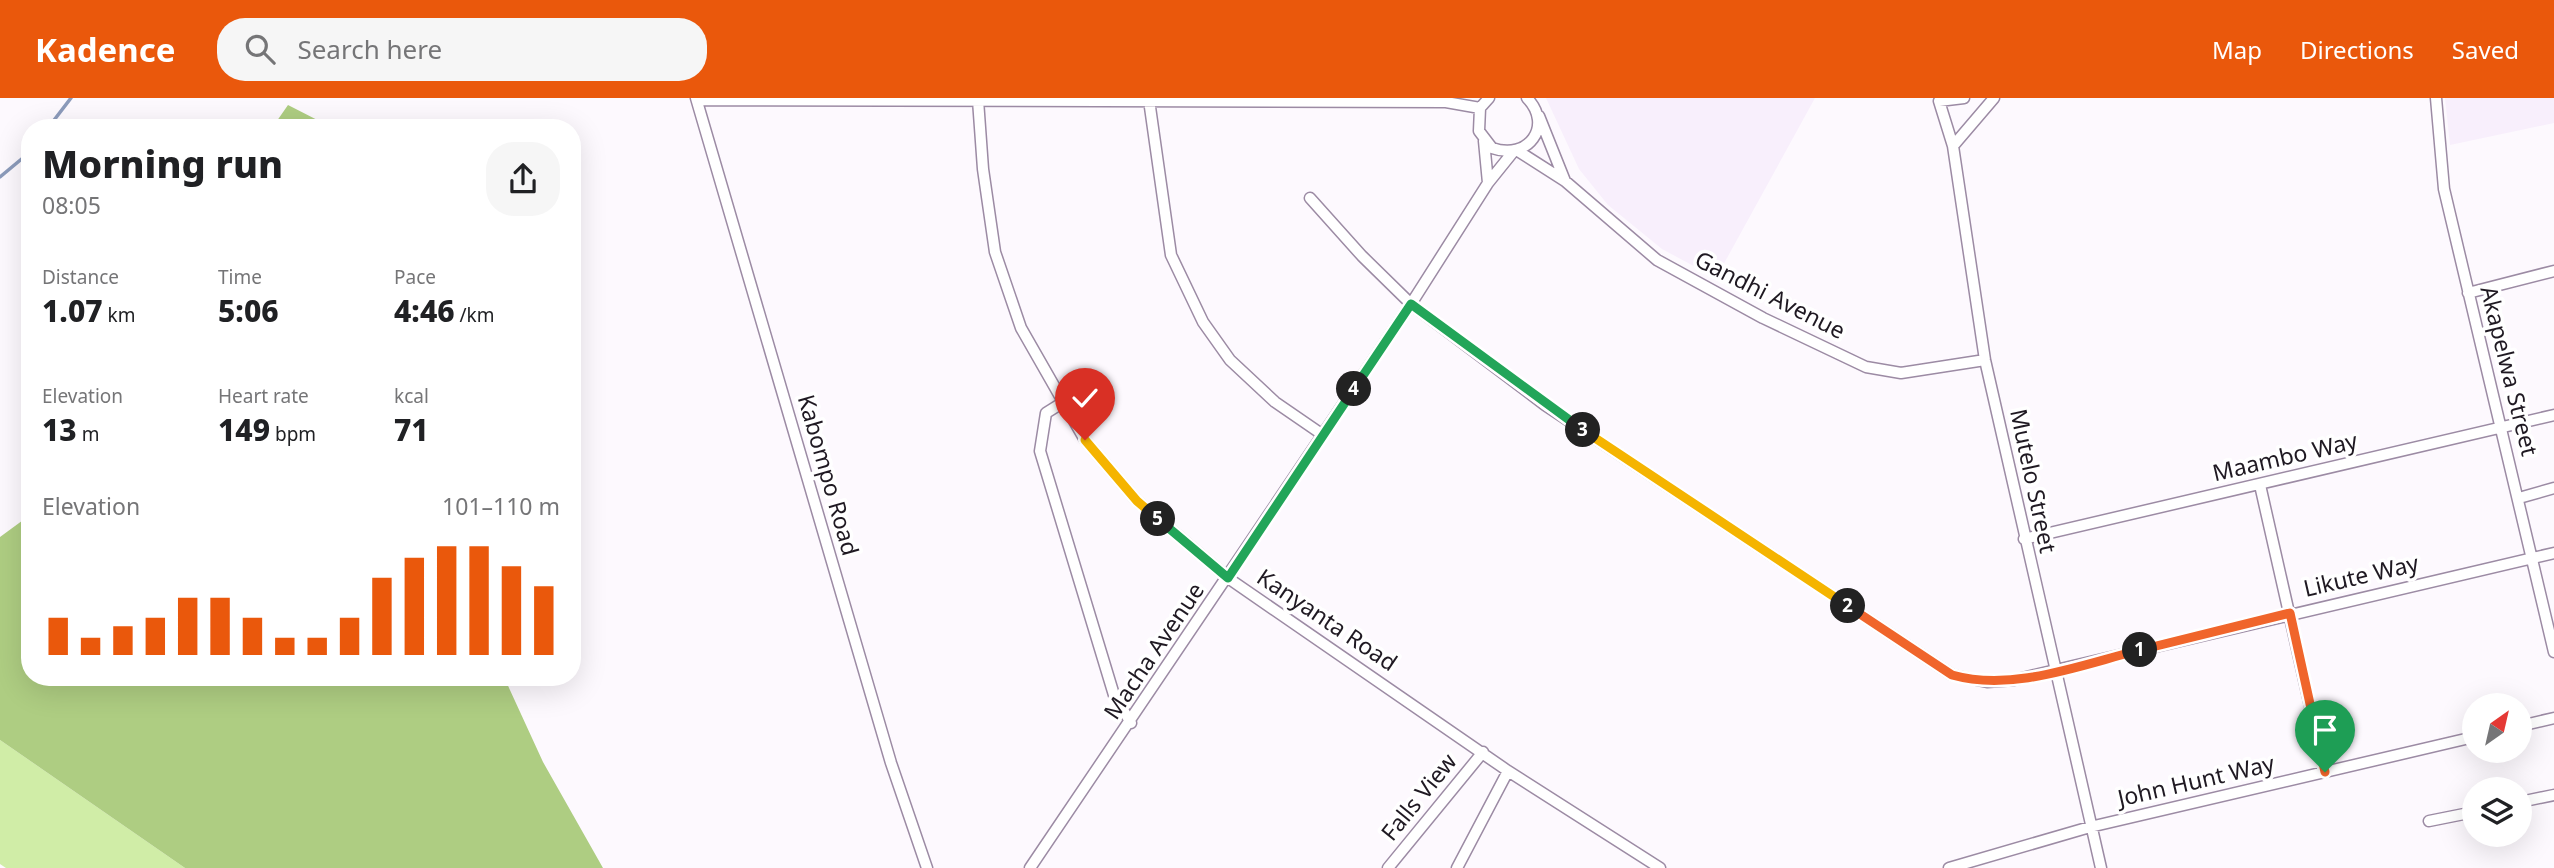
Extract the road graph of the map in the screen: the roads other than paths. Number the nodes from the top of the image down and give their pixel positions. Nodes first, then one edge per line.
1 (1527, 98) edge
2 (1964, 98) edge
3 (1994, 98) edge
4 (2436, 98) edge
5 (697, 99) edge
6 (978, 100) junction
7 (1149, 100) junction
8 (1484, 102) edge
9 (1537, 113) junction
10 (1484, 141) junction
11 (1952, 146) junction
12 (1516, 151) junction
13 (1564, 181) junction
14 (1488, 183) junction
15 (1310, 198) dead end
16 (2554, 271) edge
17 (2468, 293) junction
18 (1411, 304) junction
19 (1985, 360) junction
20 (1062, 403) junction
21 (2554, 415) edge
22 (2502, 427) junction
23 (1323, 435) junction
24 (2260, 485) junction
25 (2554, 488) edge
26 (2519, 498) junction
27 (2024, 538) junction
28 (2554, 553) edge
29 (2532, 559) junction
30 (1228, 578) junction
31 (2290, 613) junction
32 (2554, 652) edge
33 (2055, 671) junction
34 (2554, 718) edge
35 (1131, 723) junction
36 (2532, 723) edge
37 (2462, 740) edge
38 (1483, 752) junction
39 (1508, 771) junction
40 (2325, 772) junction
41 (2554, 795) edge
42 (2532, 800) edge
43 (2462, 814) edge
44 (2429, 821) dead end
45 (2090, 827) junction
46 (928, 865) edge
47 (1033, 865) edge
48 (1388, 868) edge
49 (1457, 868) edge
50 (1660, 868) edge
51 (1949, 868) edge
52 (2101, 868) edge

1 - 9 street, Gandhi Avenue
2 - 11 street, Mutelo Street
3 - 11 street
4 - 17 street, Akapelwa Street
5 - 6 street
5 - 46 street, Kabompo Road
6 - 7 street
6 - 20 street, Kanyanta Road
7 - 8 street
7 - 23 street
8 - 10 street
9 - 12 street, Macha Avenue
9 - 13 street, Gandhi Avenue
10 - 12 street, Gandhi Avenue
10 - 14 street
11 - 19 street, Mutelo Street
12 - 13 street, Gandhi Avenue
12 - 14 street, Macha Avenue
13 - 19 street, Gandhi Avenue
14 - 18 street, Macha Avenue
15 - 18 street, Likute Way
16 - 17 street
17 - 22 street, Akapelwa Street
18 - 23 street, Macha Avenue
18 - 33 street, Likute Way
19 - 27 street, Mutelo Street
20 - 30 street, Kanyanta Road
20 - 35 street
21 - 22 street, Maambo Way
22 - 24 street, Maambo Way
22 - 26 street, Akapelwa Street
23 - 30 street, Macha Avenue
24 - 27 street, Maambo Way
24 - 31 street
25 - 26 street
26 - 29 street, Akapelwa Street
27 - 33 street, Mutelo Street
28 - 29 street, Likute Way
29 - 31 street, Likute Way
29 - 32 street, Akapelwa Street
30 - 35 street, Macha Avenue
30 - 38 street, Kanyanta Road
31 - 33 street, Likute Way
31 - 40 street
33 - 45 street, Mutelo Street
34 - 36 street
35 - 47 street, Macha Avenue
37 - 40 street, John Hunt Way
38 - 39 street, Kanyanta Road
38 - 48 street, Falls View
39 - 49 street
39 - 50 street, Kanyanta Road
40 - 45 street, John Hunt Way
41 - 42 street
43 - 44 street
45 - 51 street
45 - 52 street, Mutelo Street

